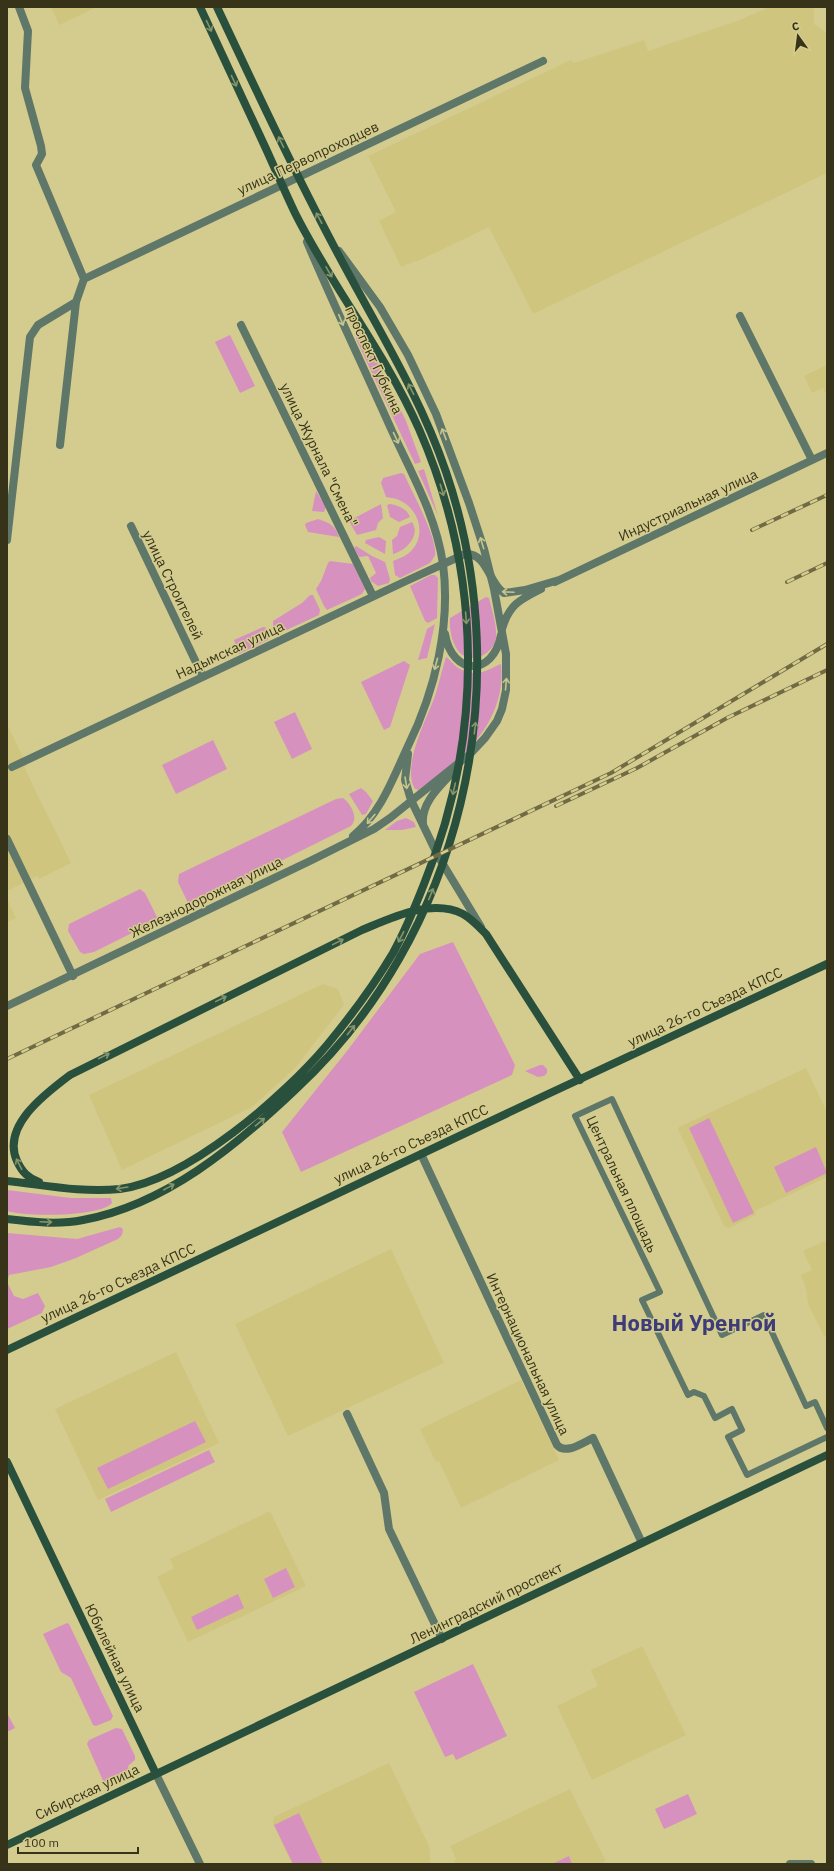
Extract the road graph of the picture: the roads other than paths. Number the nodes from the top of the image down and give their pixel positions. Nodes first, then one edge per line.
1 (19, 7) edge
2 (200, 7) edge
3 (217, 7) edge
4 (543, 61) dead end
5 (298, 177) junction
6 (282, 184) junction
7 (295, 214) junction
8 (328, 237) junction
9 (84, 279) junction
10 (76, 302) junction
11 (740, 316) dead end
12 (241, 325) dead end
13 (60, 445) dead end
14 (827, 453) edge
15 (812, 460) junction
16 (131, 526) dead end
17 (7, 540) edge
18 (443, 564) junction
19 (491, 578) junction
20 (559, 580) junction
21 (373, 596) junction
22 (443, 626) junction
23 (502, 629) junction
24 (203, 677) junction
25 (412, 738) junction
26 (470, 754) junction
27 (12, 767) dead end
28 (411, 800) junction
29 (423, 826) junction
30 (7, 839) edge
31 (340, 846) junction
32 (486, 934) junction
33 (827, 964) edge
34 (73, 976) junction
35 (7, 1006) edge
36 (580, 1080) junction
37 (421, 1154) junction
38 (7, 1181) edge
39 (49, 1186) junction
40 (7, 1219) edge
41 (7, 1350) edge
42 (347, 1414) dead end
43 (827, 1428) edge
44 (827, 1437) edge
45 (827, 1455) edge
46 (7, 1462) edge
47 (642, 1543) junction
48 (442, 1639) junction
49 (156, 1774) junction
50 (7, 1845) edge
51 (200, 1864) edge
52 (790, 1864) edge
53 (811, 1864) edge

1 - 9 street
2 -> 6 main road, проспект Губкина
5 -> 3 main road, проспект Губкина
4 - 5 street, улица Первопроходцев
5 - 6 street, улица Первопроходцев
8 -> 5 main road, проспект Губкина
6 - 7 main road, проспект Губкина
6 - 9 street, улица Первопроходцев
7 -> 18 street, проспект Губкина
7 -> 39 main road
19 -> 8 street, проспект Губкина
40 -> 8 main road, проспект Губкина
9 - 10 street
10 - 13 street
10 - 17 street
11 - 15 street
12 - 21 street, улица Журнала "Смена"
14 - 15 street, Индустриальная улица
15 - 20 street, Индустриальная улица
16 - 24 street, улица Строителей
18 - 19 street, Надымская улица
18 - 21 street, Надымская улица
18 - 22 street, проспект Губкина
20 -> 19 street, Индустриальная улица
19 - 23 street, проспект Губкина
20 - 23 street, Индустриальная улица
21 - 24 street, Надымская улица
22 - 23 street, Индустриальная улица
22 -> 25 street, проспект Губкина
26 -> 23 street, проспект Губкина
24 - 27 street, Надымская улица
25 -> 28 street
25 -> 31 street
26 - 28 street, проспект Губкина
26 - 29 street
28 - 29 street
28 - 31 street, Железнодорожная улица
29 - 32 street
30 - 34 street
31 - 34 street, Железнодорожная улица
32 - 36 main road
39 -> 32 main road
33 - 36 main road, улица 26-го Съезда КПСС
34 - 35 street, Железнодорожная улица
36 - 37 main road, улица 26-го Съезда КПСС
37 - 41 main road, улица 26-го Съезда КПСС
37 - 47 street, Интернациональная улица
38 - 39 main road
42 - 48 street
43 - 44 street, Центральная площадь
45 - 47 main road, Ленинградский проспект
46 - 49 main road, Юбилейная улица
47 - 48 main road, Ленинградский проспект
48 - 49 main road, Ленинградский проспект
49 - 50 main road, Сибирская улица
49 - 51 street, Юбилейная улица
52 - 53 street

